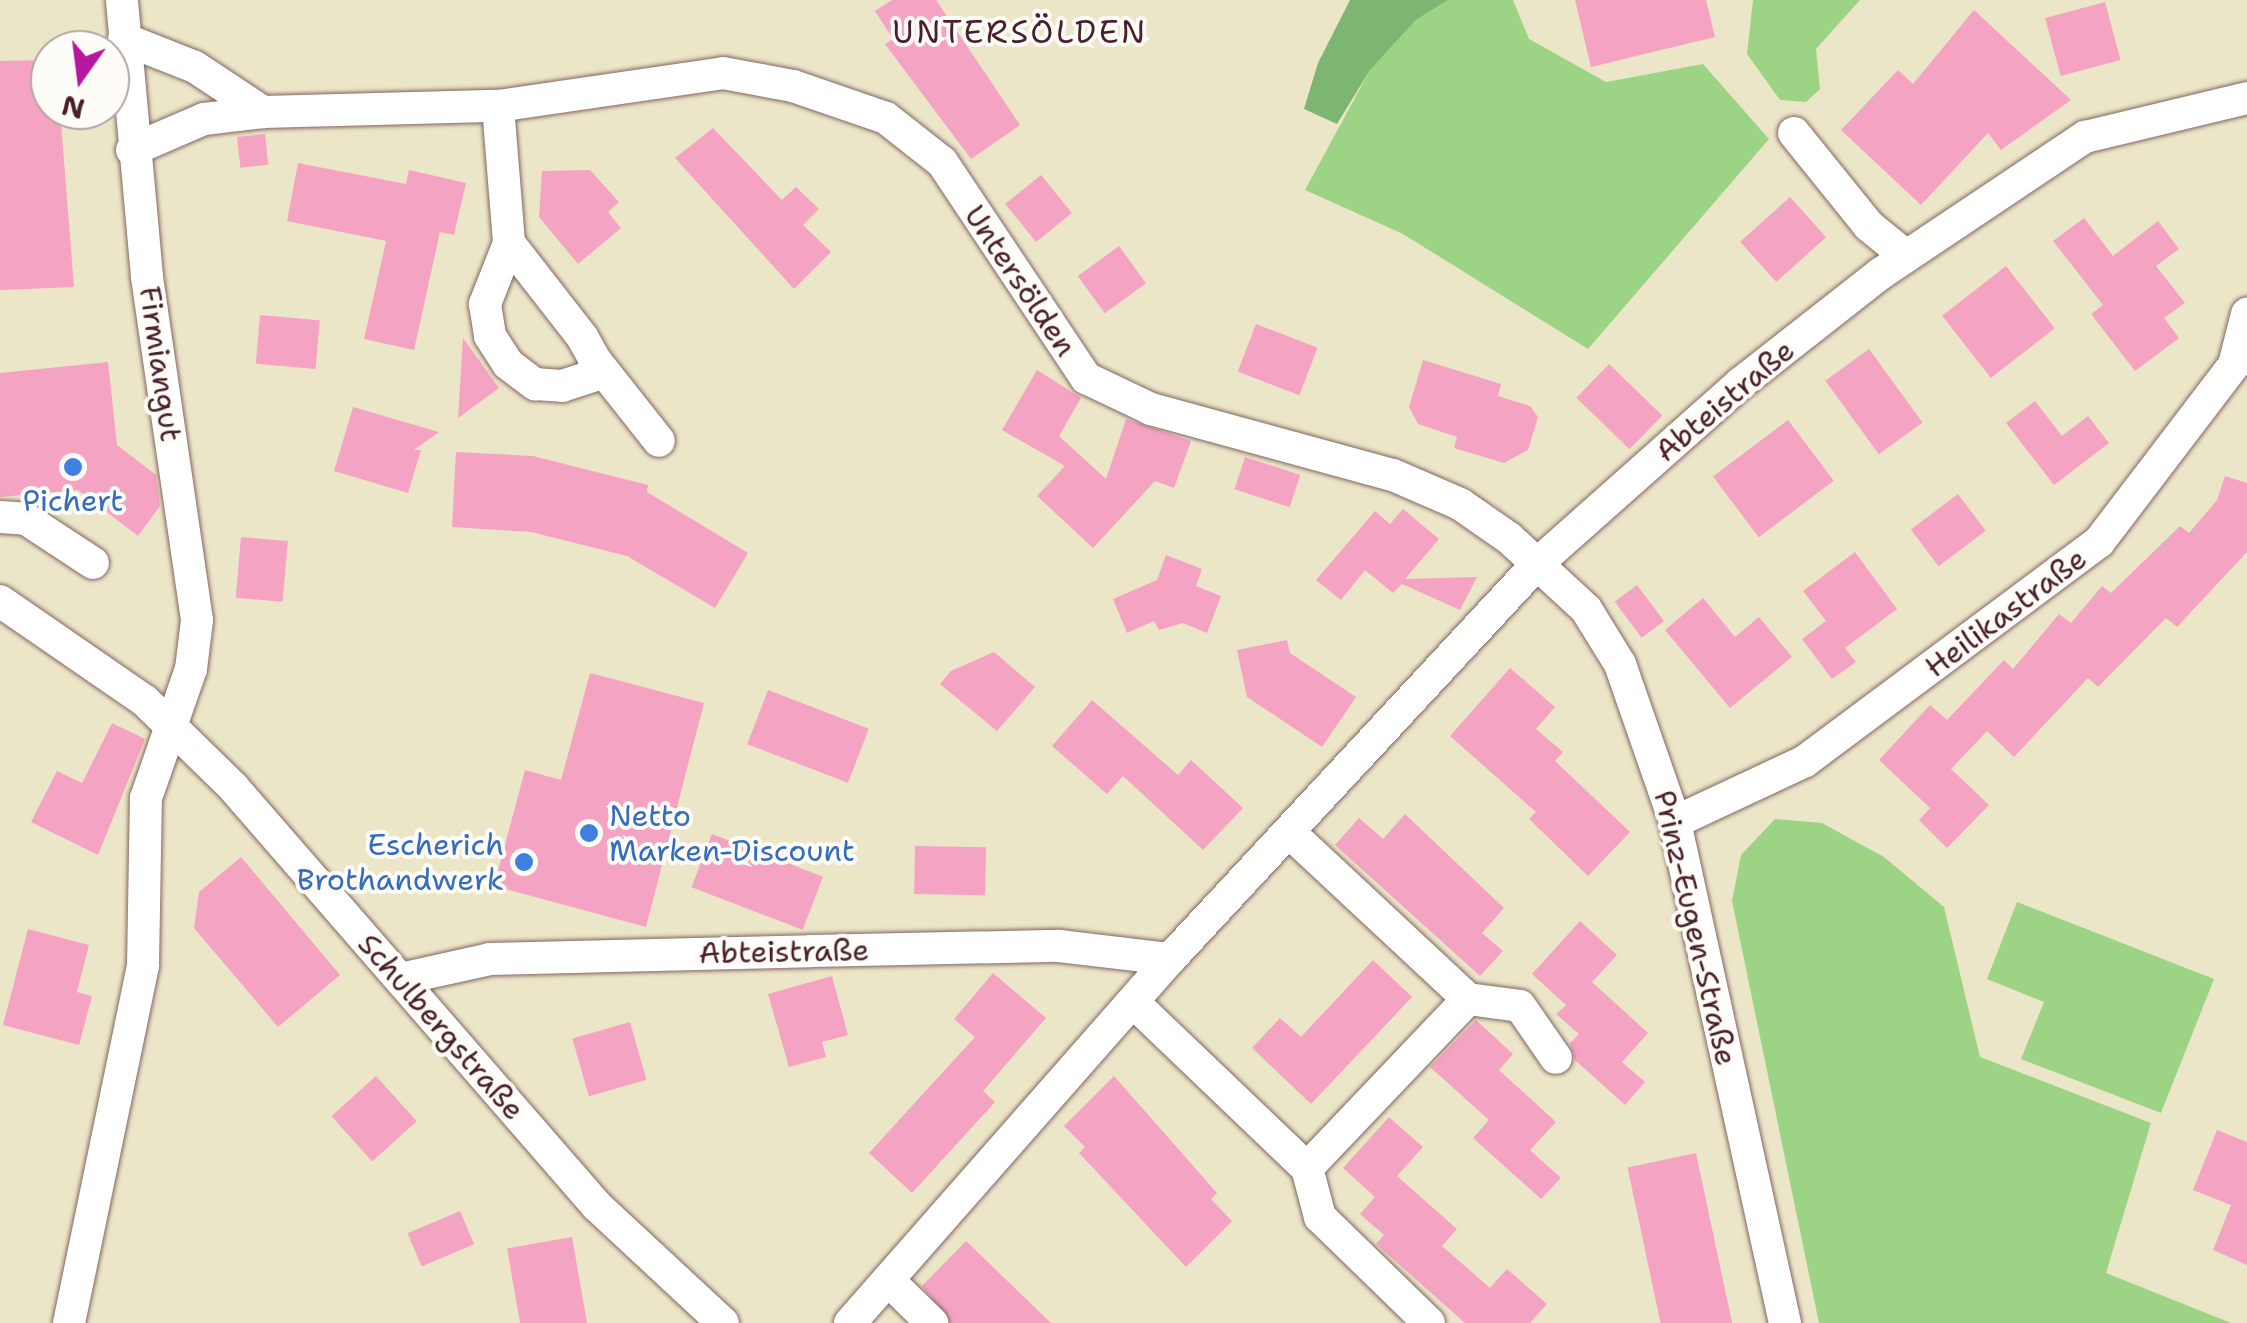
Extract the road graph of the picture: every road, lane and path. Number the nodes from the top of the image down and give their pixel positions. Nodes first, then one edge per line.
1 (122, 0) edge
2 (124, 30) edge
3 (130, 41) edge
4 (2247, 98) edge
5 (498, 106) junction
6 (263, 112) junction
7 (130, 122) edge
8 (1794, 133) dead end
9 (132, 150) junction
10 (508, 244) junction
11 (1906, 256) junction
12 (2247, 314) edge
13 (595, 360) junction
14 (659, 441) dead end
15 (0, 518) edge
16 (93, 564) dead end
17 (1537, 564) junction
18 (0, 601) edge
19 (168, 722) junction
20 (1676, 822) junction
21 (1289, 832) junction
22 (1170, 959) junction
23 (400, 979) junction
24 (1468, 1000) junction
25 (1133, 1002) junction
26 (1556, 1058) dead end
27 (1307, 1168) junction
28 (888, 1280) junction
29 (69, 1323) edge
30 (723, 1323) edge
31 (850, 1323) edge
32 (932, 1323) edge
33 (1429, 1323) edge
34 (1785, 1323) edge

1 - 2 street, Firmiangut
3 - 6 street
4 - 11 street, Abteistraße
5 - 6 street, Untersölden
5 - 10 street
5 - 17 street, Untersölden
6 - 9 street, Untersölden
7 - 9 street, Firmiangut
8 - 11 street
9 - 19 street, Firmiangut
10 - 13 street
10 - 13 street
11 - 17 street, Abteistraße
12 - 20 street, Heilikastraße
13 - 14 street
15 - 16 street
17 - 20 street, Prinz-Eugen-Straße
17 - 21 street, Abteistraße
18 - 19 street, Schulbergstraße
19 - 23 street, Schulbergstraße
19 - 29 street
20 - 34 street, Prinz-Eugen-Straße
21 - 22 street, Abteistraße
21 - 24 street
22 - 23 street, Abteistraße
22 - 25 street, Abteistraße
23 - 30 street, Schulbergstraße
24 - 26 street
24 - 27 street
25 - 27 street
25 - 28 street, Abteistraße
27 - 33 street
28 - 31 street, Abteistraße
28 - 32 street

